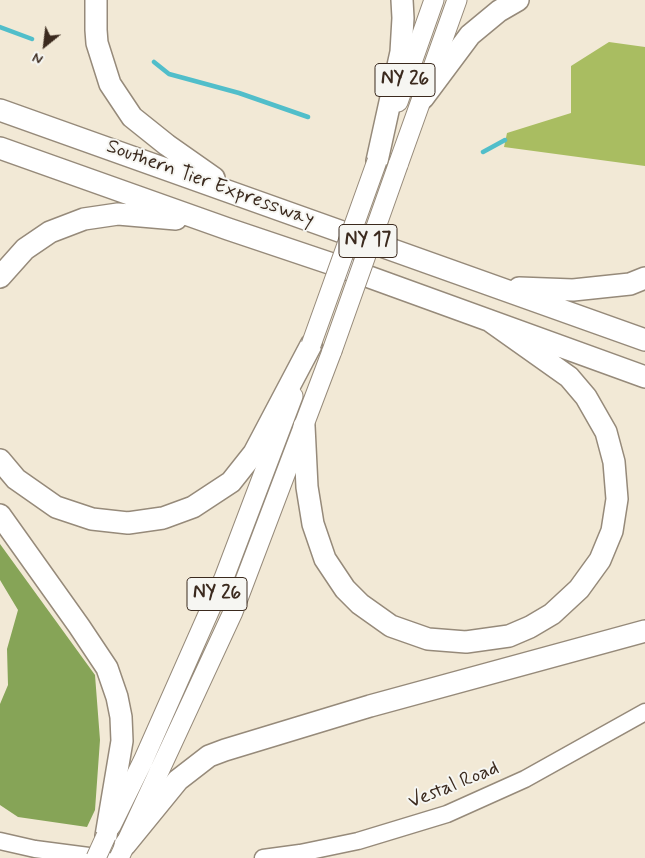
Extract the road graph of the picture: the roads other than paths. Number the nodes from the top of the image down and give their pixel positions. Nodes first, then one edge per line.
1 (96, 0) edge
2 (402, 0) edge
3 (434, 0) edge
4 (457, 0) edge
5 (518, 0) edge
6 (423, 98) junction
7 (0, 110) edge
8 (0, 148) edge
9 (377, 160) junction
10 (237, 194) junction
11 (228, 229) junction
12 (0, 277) edge
13 (645, 278) edge
14 (500, 287) junction
15 (490, 322) junction
16 (645, 340) edge
17 (311, 345) junction
18 (645, 377) edge
19 (304, 426) junction
20 (0, 460) edge
21 (0, 515) edge
22 (645, 631) edge
23 (645, 712) edge
24 (0, 842) edge
25 (117, 846) edge
26 (96, 858) edge
27 (104, 858) edge
28 (263, 858) edge

1 - 10 highway
2 - 9 highway
3 - 9 main road, NY 26
4 - 6 main road, NY 26
5 - 6 highway
6 - 19 main road, NY 26, bridge
7 - 10 highway, Southern Tier Expressway / NY 17
8 - 11 highway, Southern Tier Expressway / NY 17
9 - 17 main road, NY 26, bridge
10 - 14 highway, Southern Tier Expressway / NY 17
11 - 12 highway
11 - 15 highway, Southern Tier Expressway / NY 17
13 - 14 highway
14 - 16 highway, Southern Tier Expressway / NY 17
15 - 18 highway, Southern Tier Expressway / NY 17
15 - 19 highway
17 - 20 highway
17 - 25 main road, NY 26
19 - 25 main road, NY 26
21 - 25 highway
22 - 25 highway
23 - 28 street, Vestal Road
24 - 27 street
25 - 26 main road, NY 26, bridge

